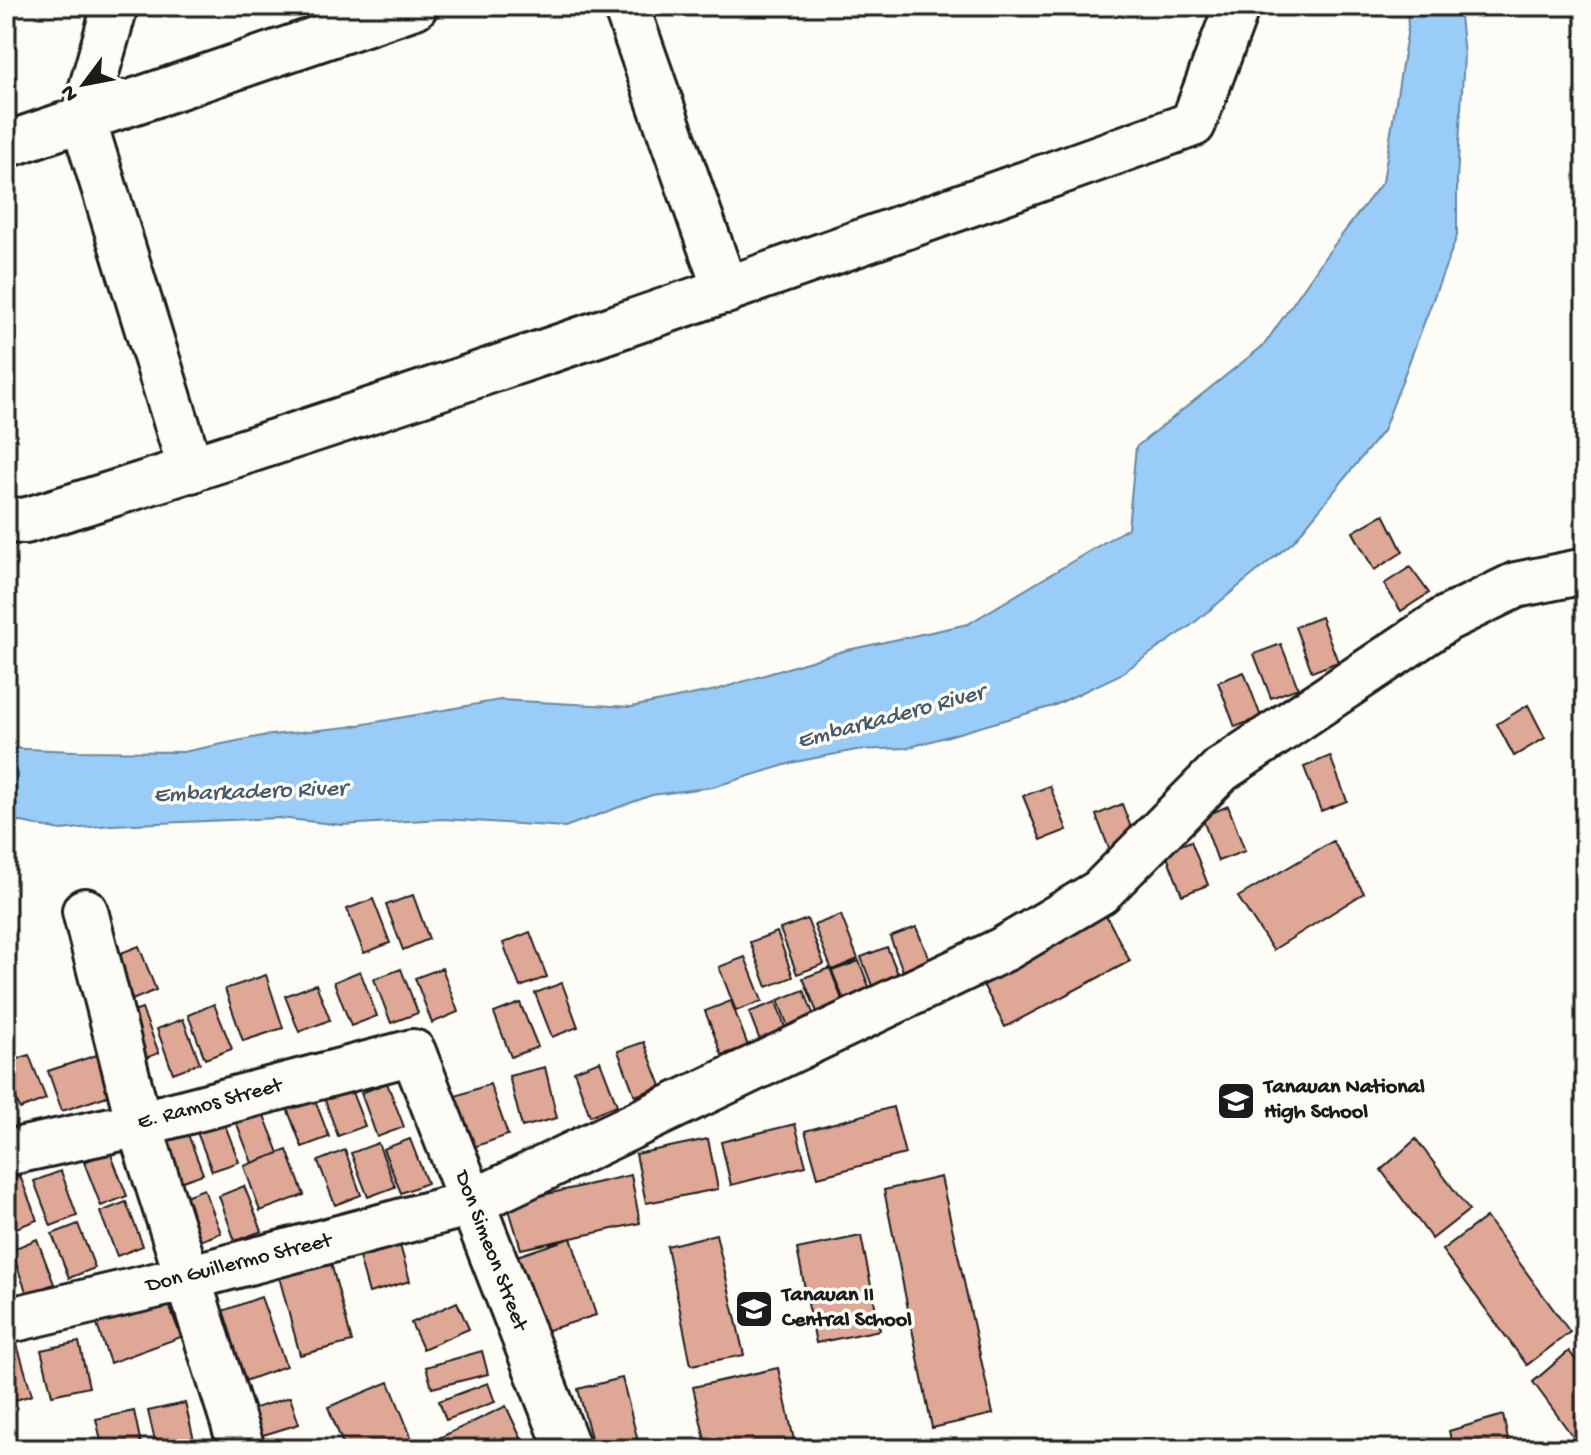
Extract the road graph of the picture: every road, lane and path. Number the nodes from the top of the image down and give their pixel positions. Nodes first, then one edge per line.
1 (115, 6) edge
2 (415, 6) edge
3 (626, 6) edge
4 (1229, 6) edge
5 (83, 119) junction
6 (6, 145) edge
7 (726, 291) junction
8 (191, 470) junction
9 (6, 520) edge
10 (1585, 571) edge
11 (85, 911) dead end
12 (413, 1052) joint
13 (139, 1124) junction
14 (6, 1153) edge
15 (471, 1203) junction
16 (188, 1278) junction
17 (6, 1321) edge
18 (242, 1449) edge
19 (568, 1449) edge

1 - 5 street
2 - 5 street
3 - 7 street
4 - 7 street
5 - 6 street
5 - 8 street
7 - 8 street
8 - 9 street
10 - 15 street, Don Guillermo Street
11 - 13 street
12 - 13 street, E. Ramos Street
12 - 15 street, Don Simeon Street
13 - 14 street, E. Ramos Street
13 - 16 street
15 - 16 street, Don Guillermo Street
15 - 19 street, Don Simeon Street
16 - 17 street, Don Guillermo Street
16 - 18 street

